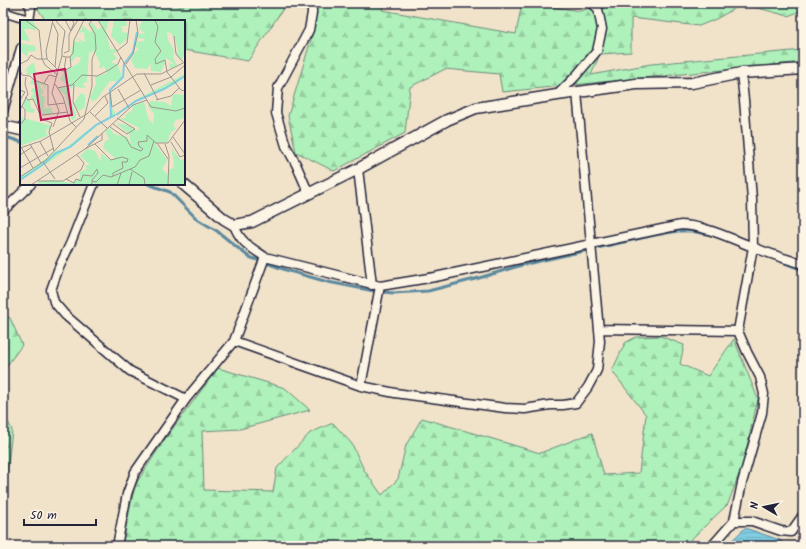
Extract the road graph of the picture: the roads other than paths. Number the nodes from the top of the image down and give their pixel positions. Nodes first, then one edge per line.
1 (28, 3) edge
2 (312, 3) edge
3 (592, 3) edge
4 (3, 12) edge
5 (29, 20) edge
6 (20, 52) edge
7 (803, 69) edge
8 (741, 73) junction
9 (577, 92) junction
10 (557, 95) junction
11 (3, 111) edge
12 (3, 126) edge
13 (20, 130) edge
14 (358, 169) junction
15 (30, 185) edge
16 (94, 185) edge
17 (184, 185) edge
18 (309, 194) junction
19 (3, 211) edge
20 (234, 225) junction
21 (592, 244) junction
22 (753, 248) junction
23 (263, 261) junction
24 (803, 264) edge
25 (377, 286) junction
26 (600, 329) junction
27 (738, 331) junction
28 (234, 341) junction
29 (361, 386) junction
30 (186, 399) junction
31 (803, 515) edge
32 (734, 521) junction
33 (117, 546) edge
34 (712, 546) edge

1 - 5 street
2 - 18 street
3 - 10 street
4 - 5 street
6 - 11 street
7 - 8 street
8 - 9 street
8 - 22 street
9 - 10 street
9 - 21 street
10 - 14 street
12 - 13 street
14 - 18 street
14 - 25 street
15 - 19 street
16 - 30 street
17 - 20 street
18 - 20 street
20 - 23 street
21 - 22 street
21 - 25 street
21 - 26 street
22 - 24 street
22 - 27 street
23 - 25 street
23 - 28 street
25 - 29 street
26 - 27 street
26 - 29 street
27 - 32 street
28 - 29 street
28 - 30 street
30 - 33 street
31 - 32 street
32 - 34 street

